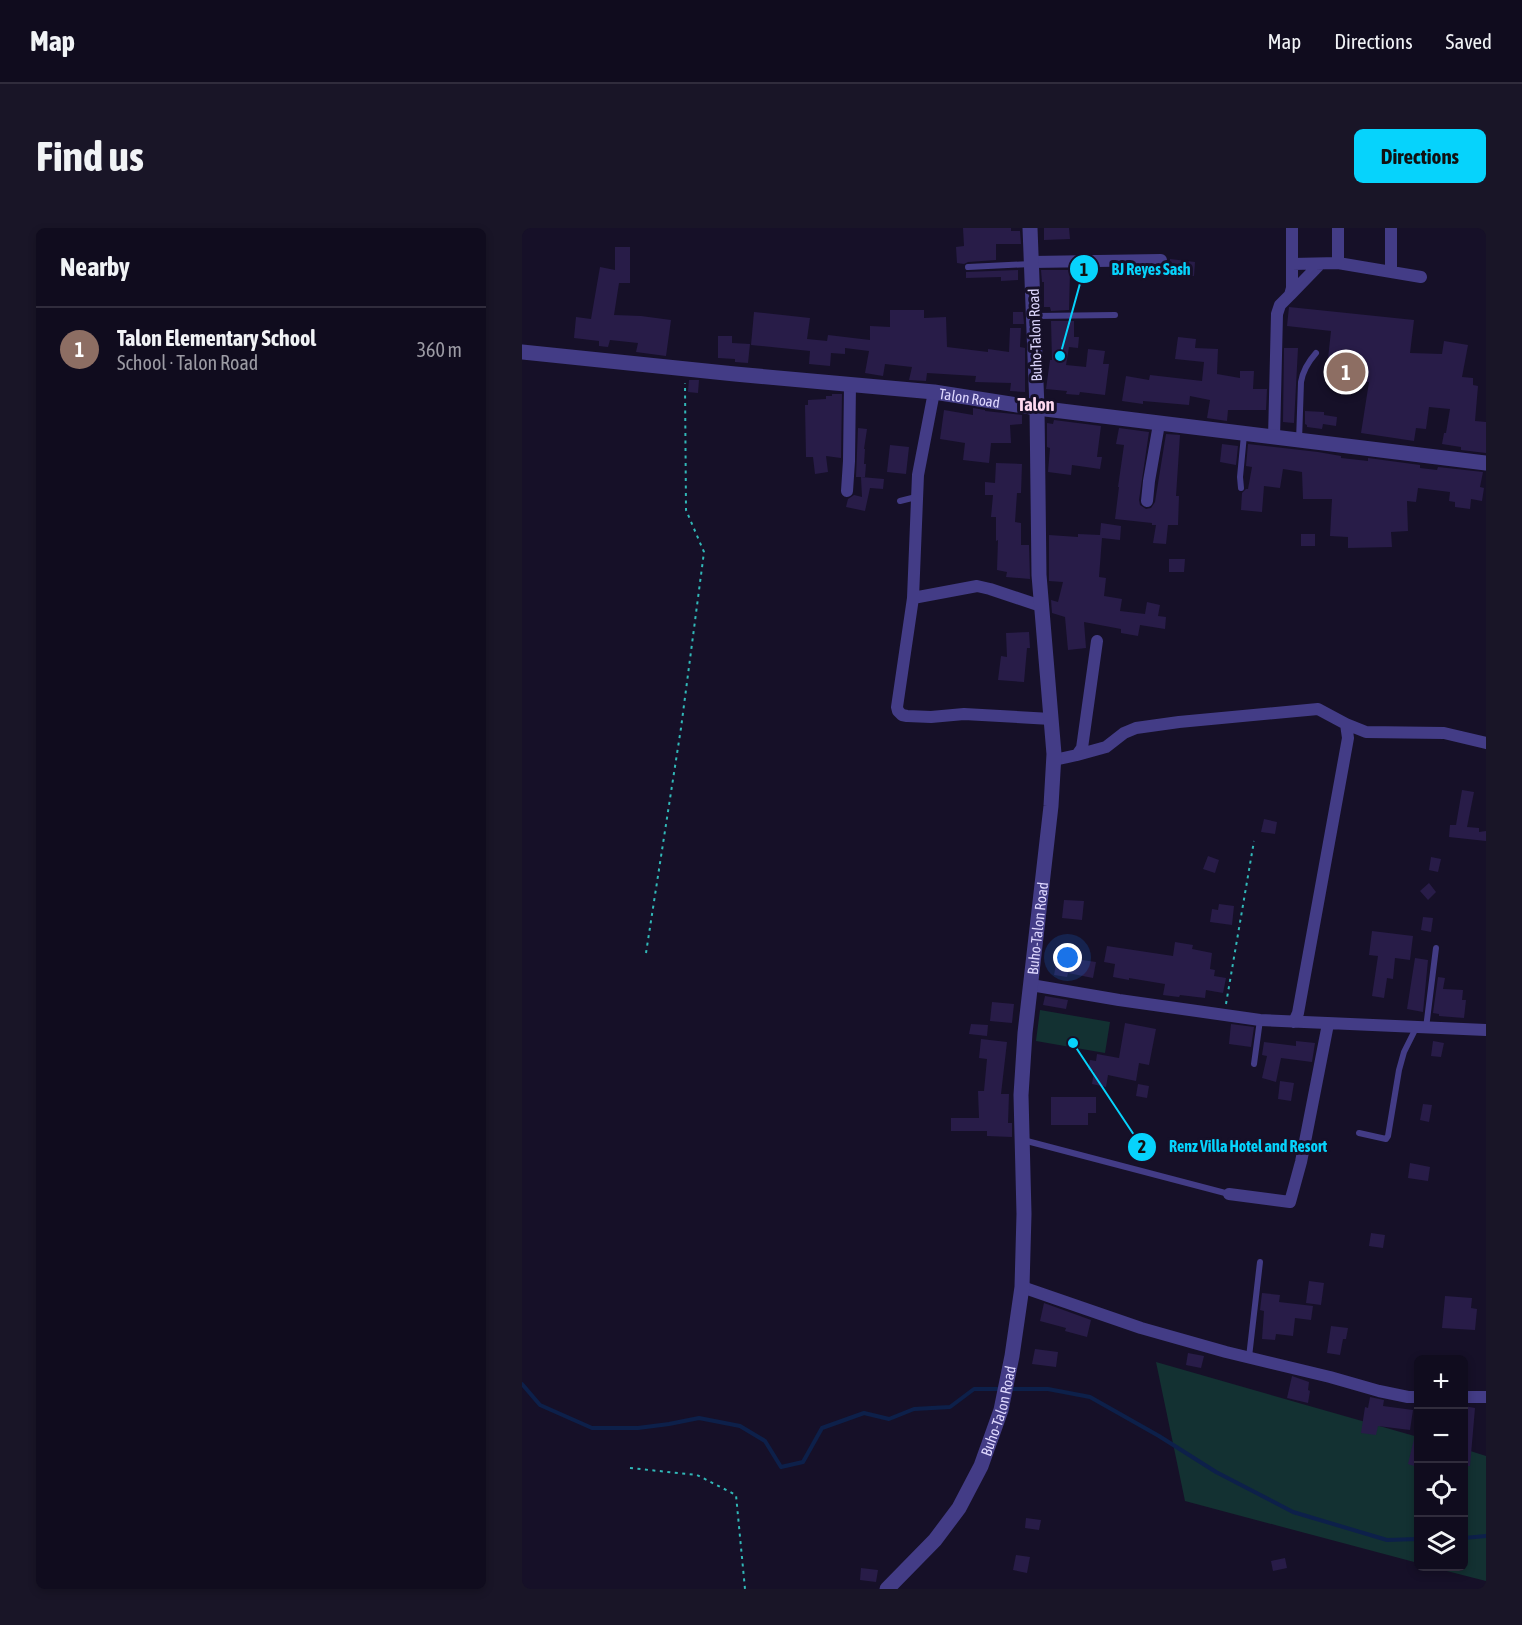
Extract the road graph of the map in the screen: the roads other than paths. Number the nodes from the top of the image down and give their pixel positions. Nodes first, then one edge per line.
1 (1030, 228) edge
2 (1292, 228) edge
3 (1338, 228) edge
4 (1391, 228) edge
5 (1161, 260) dead end
6 (1032, 263) junction
7 (1338, 263) junction
8 (1292, 264) junction
9 (1320, 264) junction
10 (968, 267) dead end
11 (1391, 272) junction
12 (1421, 277) dead end
13 (1289, 297) junction
14 (1115, 315) dead end
15 (1034, 316) junction
16 (522, 353) edge
17 (1316, 353) dead end
18 (850, 385) junction
19 (934, 392) junction
20 (1037, 408) junction
21 (1160, 424) junction
22 (1244, 434) junction
23 (1274, 438) junction
24 (1299, 441) junction
25 (1486, 463) edge
26 (1241, 488) dead end
27 (848, 491) dead end
28 (916, 497) junction
29 (900, 501) dead end
30 (1147, 501) dead end
31 (913, 598) junction
32 (1041, 606) junction
33 (1097, 641) dead end
34 (1051, 719) junction
35 (1346, 724) junction
36 (1486, 743) edge
37 (1077, 755) junction
38 (1054, 760) junction
39 (1436, 948) dead end
40 (1031, 985) junction
41 (1260, 1020) junction
42 (1294, 1022) junction
43 (1328, 1024) junction
44 (1421, 1028) junction
45 (1486, 1030) edge
46 (1254, 1064) dead end
47 (1359, 1133) dead end
48 (1022, 1140) junction
49 (1229, 1194) joint
50 (1260, 1262) dead end
51 (1022, 1287) junction
52 (1249, 1358) junction
53 (1414, 1397) edge
54 (1468, 1397) edge
55 (1486, 1397) edge
56 (887, 1589) edge

1 - 6 street, Buho-Talon Road
2 - 8 street
3 - 7 street
4 - 11 street
5 - 6 street
6 - 10 lane
6 - 15 street, Buho-Talon Road
7 - 9 street
7 - 11 street
8 - 9 street
8 - 13 street
9 - 13 street
11 - 12 street
13 - 23 street
14 - 15 lane
15 - 20 street, Buho-Talon Road
16 - 18 street, Talon Road
17 - 24 lane
18 - 19 street, Talon Road
18 - 27 street
19 - 20 street, Talon Road
19 - 28 street
20 - 21 street, Talon Road
20 - 32 street, Buho-Talon Road
21 - 22 street, Talon Road
21 - 30 street
22 - 23 street, Talon Road
22 - 26 lane
23 - 24 street, Talon Road
24 - 25 street, Talon Road
28 - 29 lane
28 - 31 street
31 - 32 street
31 - 34 street
32 - 34 street, Buho-Talon Road
33 - 37 street
34 - 38 street, Buho-Talon Road
35 - 36 street
35 - 37 street
35 - 42 street
37 - 38 street
38 - 40 street, Buho-Talon Road
39 - 44 lane
40 - 41 street
40 - 48 street, Buho-Talon Road
41 - 42 street
41 - 46 lane
42 - 43 street
43 - 44 street
43 - 49 street
44 - 45 street
44 - 47 lane
48 - 49 lane
48 - 51 street, Buho-Talon Road
50 - 52 lane
51 - 52 street
51 - 56 street, Buho-Talon Road
52 - 53 street
54 - 55 street

